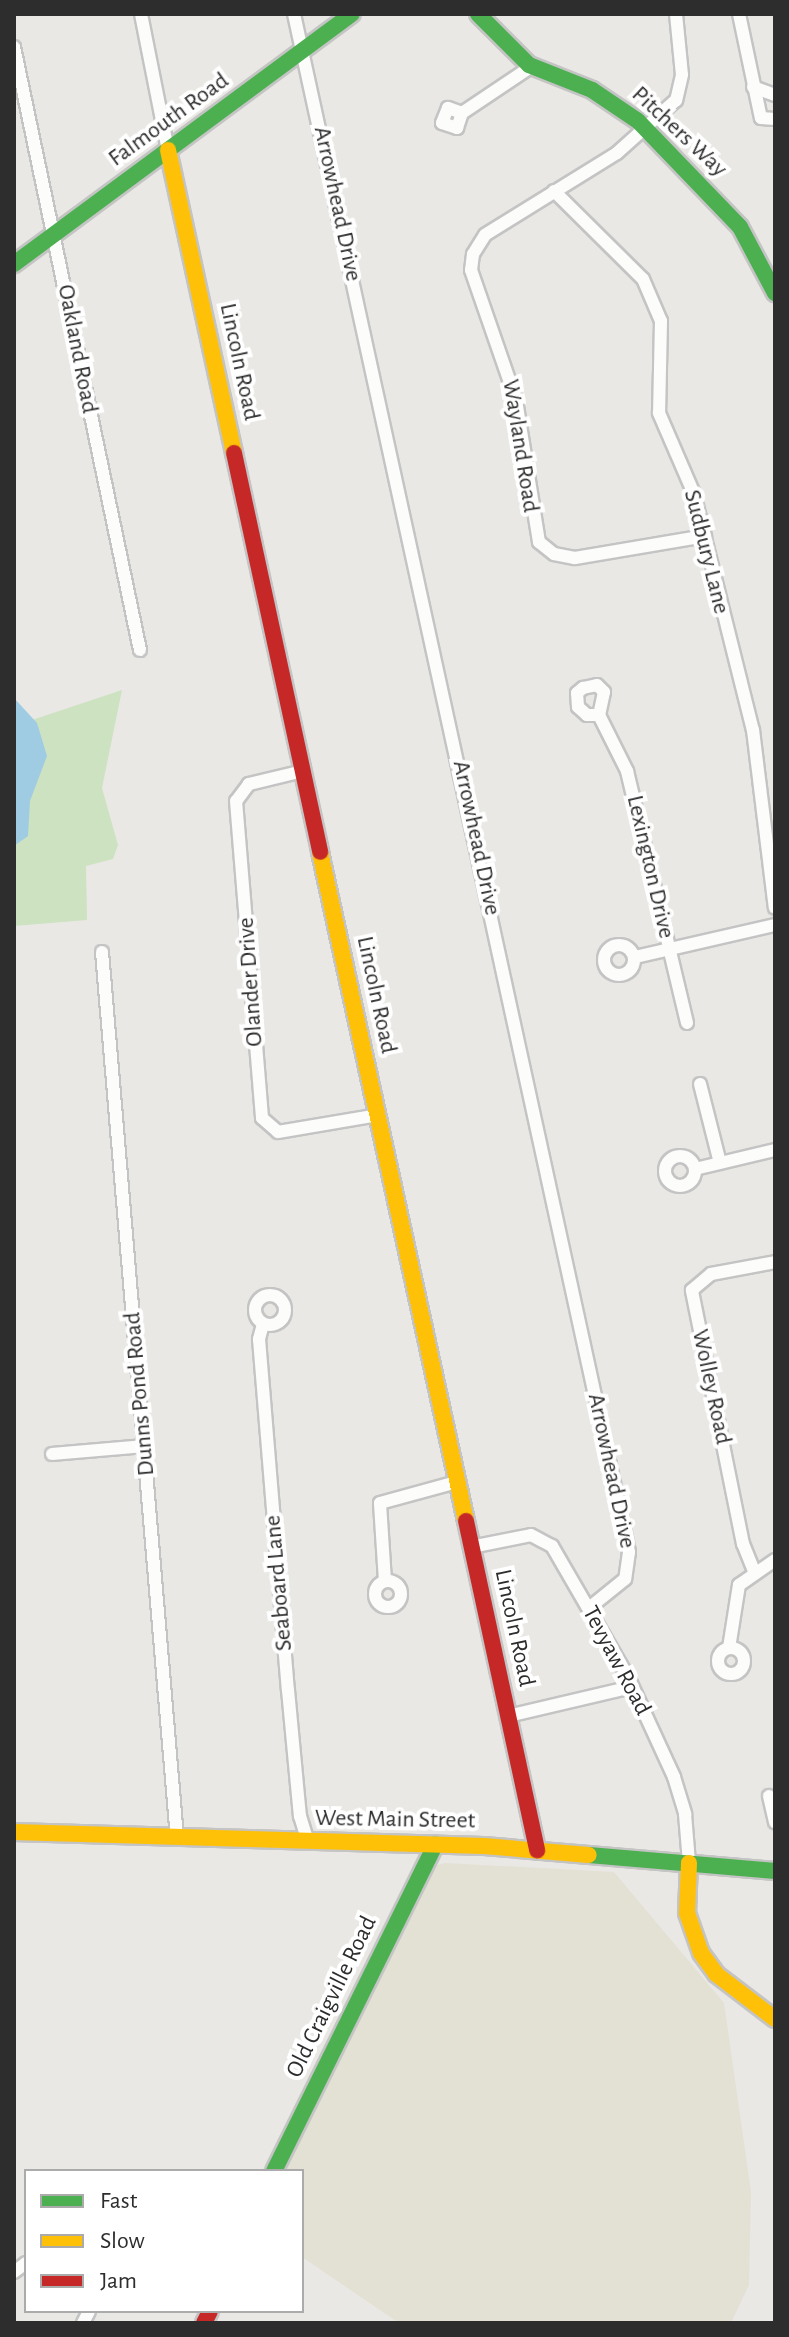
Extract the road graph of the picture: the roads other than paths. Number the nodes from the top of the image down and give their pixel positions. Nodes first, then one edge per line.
1 (141, 14) edge
2 (294, 14) edge
3 (352, 14) edge
4 (478, 14) edge
5 (676, 14) edge
6 (739, 14) edge
7 (14, 47) edge
8 (303, 51) junction
9 (532, 66) junction
10 (753, 87) junction
11 (775, 95) edge
12 (462, 113) dead end
13 (775, 119) edge
14 (646, 129) junction
15 (168, 150) junction
16 (554, 191) junction
17 (54, 234) junction
18 (14, 264) edge
19 (775, 293) edge
20 (705, 536) junction
21 (140, 650) dead end
22 (599, 715) dead end
23 (303, 771) junction
24 (775, 908) edge
25 (775, 925) edge
26 (670, 950) junction
27 (102, 952) dead end
28 (635, 957) dead end
29 (687, 1023) dead end
30 (700, 1084) dead end
31 (378, 1115) junction
32 (775, 1150) edge
33 (720, 1163) junction
34 (695, 1169) dead end
35 (775, 1262) edge
36 (263, 1324) dead end
37 (145, 1446) junction
38 (52, 1454) dead end
39 (457, 1482) junction
40 (471, 1547) junction
41 (775, 1560) edge
42 (754, 1571) junction
43 (385, 1581) dead end
44 (589, 1608) junction
45 (729, 1648) dead end
46 (632, 1687) junction
47 (508, 1716) junction
48 (769, 1796) dead end
49 (775, 1822) edge
50 (14, 1832) edge
51 (177, 1837) junction
52 (308, 1842) junction
53 (435, 1845) junction
54 (537, 1850) junction
55 (689, 1863) junction
56 (775, 1871) edge
57 (775, 2019) edge
58 (275, 2169) edge

1 - 15 street
2 - 8 street
3 - 8 street, Falmouth Road
4 - 9 street, Pitchers Way
5 - 14 street, Wayland Road
6 - 10 street
7 - 17 street, Oakland Road
8 - 15 street, Falmouth Road
8 - 44 street, Arrowhead Drive
9 - 12 street
9 - 14 street, Pitchers Way
10 - 11 street
10 - 13 street
14 - 16 street, Wayland Road
14 - 19 street, Pitchers Way
15 - 17 street, Falmouth Road
15 - 23 street, Lincoln Road
16 - 20 street, Sudbury Lane
16 - 20 street, Wayland Road
17 - 18 street, Falmouth Road
17 - 21 street, Oakland Road
20 - 24 street, Sudbury Lane
22 - 26 street, Lexington Drive
23 - 31 street, Lincoln Road
23 - 31 street, Olander Drive
25 - 26 street
26 - 28 street
26 - 29 street, Lexington Drive
27 - 37 street, Dunns Pond Road
30 - 33 street
31 - 39 street, Lincoln Road
32 - 33 street
33 - 34 street
35 - 42 street, Wolley Road
36 - 52 street, Seaboard Lane
37 - 38 street
37 - 51 street, Dunns Pond Road
39 - 40 street, Lincoln Road
39 - 43 street
40 - 44 street, Tevyaw Road
40 - 47 street, Lincoln Road
41 - 42 street
42 - 45 street
44 - 46 street, Tevyaw Road
46 - 47 street
46 - 55 street, Tevyaw Road
47 - 54 street, Lincoln Road
48 - 49 street
50 - 51 street, West Main Street
51 - 52 street, West Main Street
52 - 53 street, West Main Street
53 - 54 street, West Main Street
53 - 58 street, Old Craigville Road
54 - 55 street, West Main Street
55 - 56 street, West Main Street
55 - 57 street

